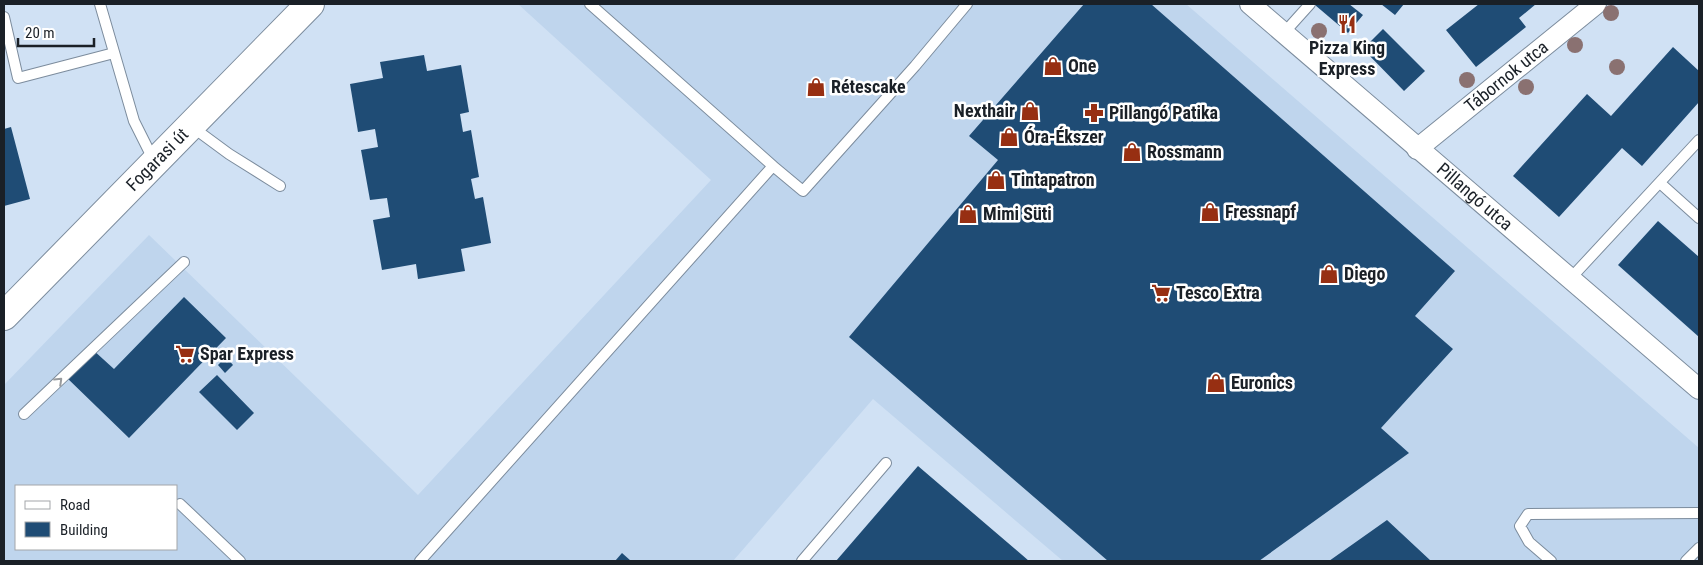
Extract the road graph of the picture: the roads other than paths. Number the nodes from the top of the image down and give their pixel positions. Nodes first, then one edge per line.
1 (100, 4) edge
2 (310, 4) edge
3 (590, 4) edge
4 (967, 4) edge
5 (1250, 4) edge
6 (1310, 4) edge
7 (1596, 4) edge
8 (4, 17) edge
9 (1283, 34) junction
10 (114, 53) junction
11 (190, 126) junction
12 (1699, 140) edge
13 (1417, 149) junction
14 (154, 162) junction
15 (773, 166) junction
16 (1660, 183) junction
17 (280, 186) dead end
18 (1699, 218) edge
19 (184, 262) dead end
20 (1570, 279) junction
21 (4, 316) edge
22 (1699, 389) edge
23 (24, 414) dead end
24 (886, 463) dead end
25 (180, 504) dead end
26 (1699, 512) edge
27 (1699, 548) edge
28 (240, 561) edge
29 (420, 561) edge
30 (802, 561) edge
31 (1551, 561) edge
32 (1686, 561) edge

1 - 10 lane
2 - 11 main road, Fogarasi út
3 - 15 lane
4 - 15 lane
5 - 9 street, Pillangó utca
6 - 9 lane
7 - 13 street, Tábornok utca
8 - 10 lane
9 - 13 street, Pillangó utca
10 - 14 lane
11 - 14 main road, Fogarasi út
11 - 17 lane
12 - 16 lane
13 - 20 street, Pillangó utca
14 - 21 main road, Fogarasi út
15 - 29 lane
16 - 18 lane
16 - 20 lane
23 -> 19 lane
20 - 22 street, Pillangó utca
24 - 30 lane
25 - 28 lane
26 - 31 lane
27 - 32 lane

